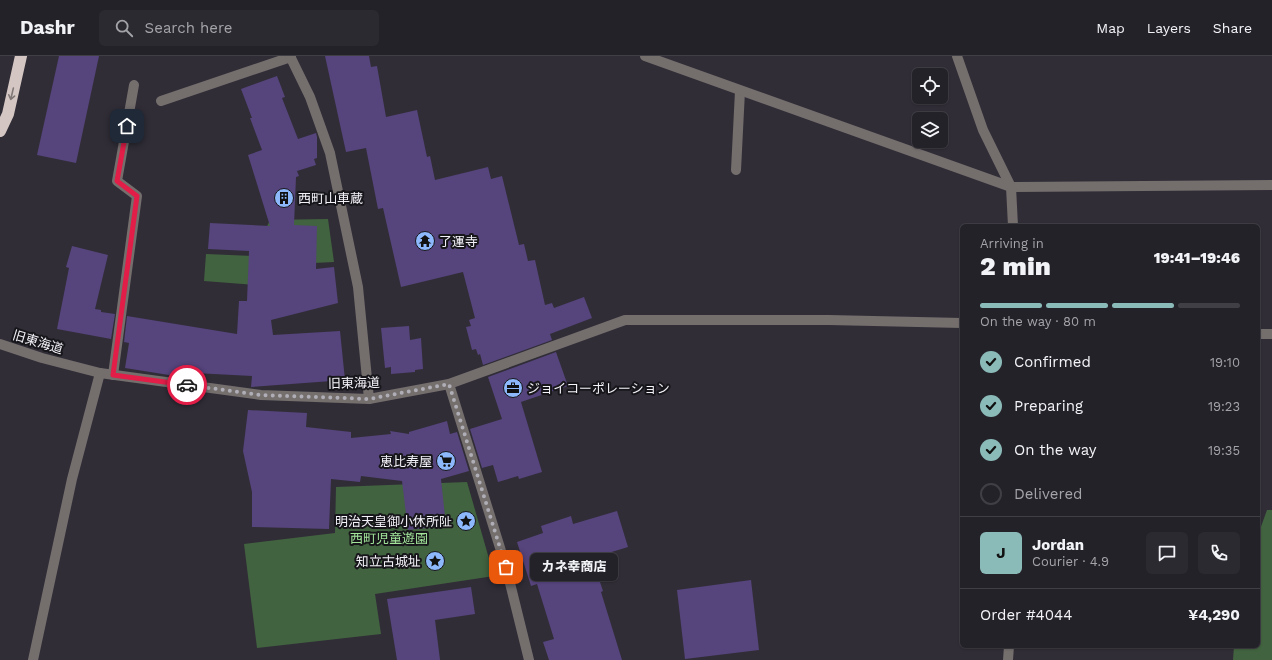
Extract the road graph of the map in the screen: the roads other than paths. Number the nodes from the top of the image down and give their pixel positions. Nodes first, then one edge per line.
1 (21, 56) edge
2 (645, 56) edge
3 (957, 56) edge
4 (290, 57) edge
5 (134, 85) dead end
6 (740, 91) junction
7 (161, 101) dead end
8 (0, 131) edge
9 (736, 170) dead end
10 (1272, 185) edge
11 (1011, 187) junction
12 (1013, 224) edge
13 (960, 323) edge
14 (1260, 334) edge
15 (1272, 334) edge
16 (0, 344) edge
17 (100, 373) junction
18 (113, 375) junction
19 (449, 384) junction
20 (369, 399) junction
21 (1009, 648) edge
22 (33, 660) edge
23 (530, 660) edge
24 (1008, 660) edge

1 -> 8 highway
2 - 6 street
3 - 11 street
4 - 7 street
4 - 20 street
5 - 18 street
6 - 9 street
6 - 11 street
10 - 11 street
11 - 12 street
13 - 19 street, 旧東海道
14 - 15 street
16 - 17 street, 旧東海道
17 - 18 street, 旧東海道
17 - 22 street
18 - 20 street, 旧東海道
19 - 20 street, 旧東海道
19 - 23 street
21 - 24 street

